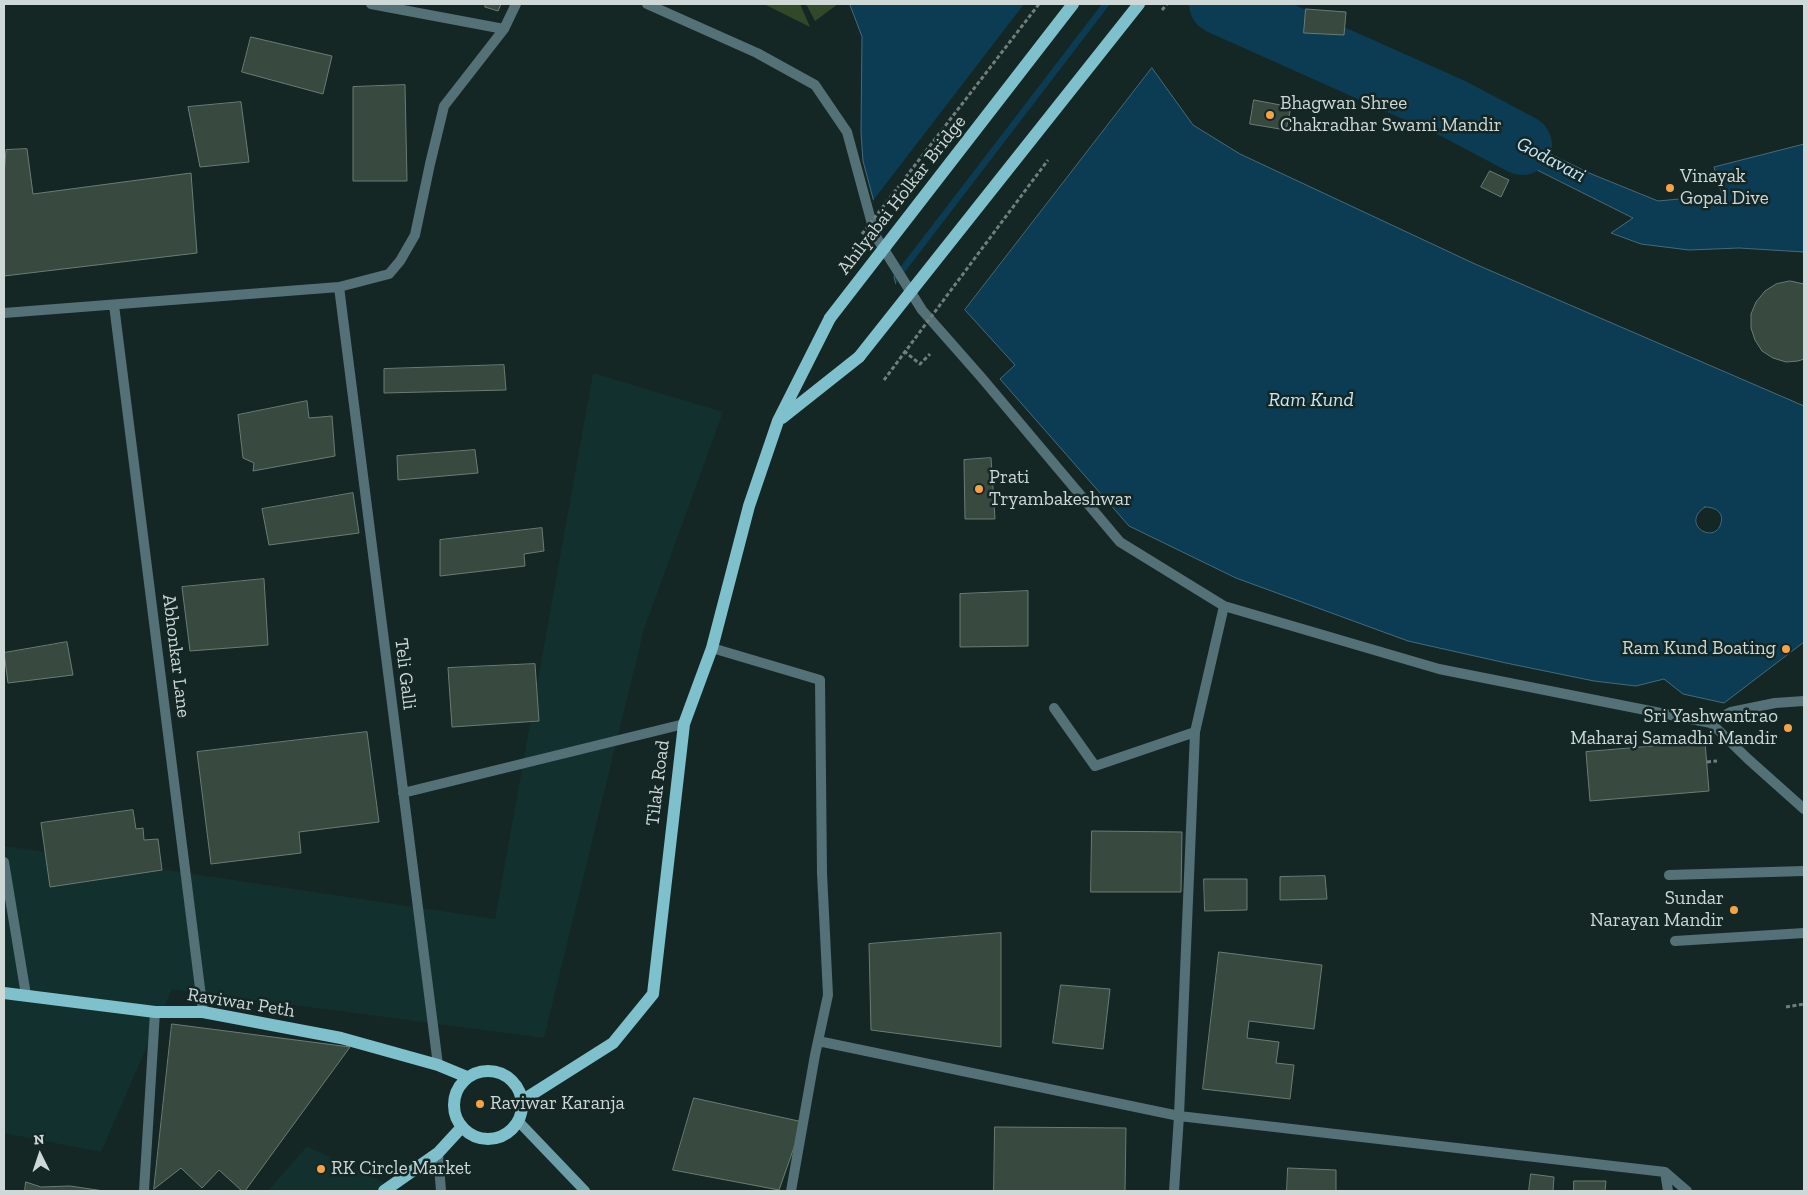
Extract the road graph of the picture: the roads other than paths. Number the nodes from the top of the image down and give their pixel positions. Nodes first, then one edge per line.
1 (371, 4) edge
2 (516, 4) edge
3 (647, 4) edge
4 (1073, 4) edge
5 (1139, 4) edge
6 (504, 29) junction
7 (339, 287) junction
8 (114, 305) junction
9 (4, 313) edge
10 (778, 421) junction
11 (1224, 606) junction
12 (712, 648) junction
13 (1804, 701) edge
14 (1054, 708) dead end
15 (1711, 723) junction
16 (684, 724) junction
17 (1195, 732) junction
18 (403, 793) junction
19 (1804, 809) edge
20 (4, 862) edge
21 (1804, 871) edge
22 (1669, 875) dead end
23 (1804, 933) edge
24 (1675, 941) dead end
25 (4, 993) edge
26 (26, 995) junction
27 (155, 1012) junction
28 (203, 1012) junction
29 (818, 1041) junction
30 (438, 1065) junction
31 (467, 1077) junction
32 (523, 1100) junction
33 (1179, 1116) junction
34 (519, 1122) junction
35 (462, 1128) junction
36 (438, 1153) junction
37 (1664, 1172) junction
38 (144, 1191) edge
39 (384, 1191) edge
40 (441, 1191) edge
41 (585, 1191) edge
42 (791, 1191) edge
43 (1174, 1191) edge
44 (1668, 1191) edge
45 (1687, 1191) edge

1 - 6 street
2 - 6 street
3 - 11 street
4 - 10 main road, Ahilyabai Holkar Bridge, bridge
5 - 10 main road, bridge
6 - 7 street
7 - 8 street
7 - 18 street, Teli Galli
8 - 9 street
8 - 28 street, Abhonkar Lane
10 - 12 main road, Tilak Road
11 - 15 street
11 - 17 street
12 - 16 main road, Tilak Road
12 - 29 street
13 - 15 street
14 - 17 street
15 - 19 street
16 - 18 street
16 - 32 main road, Tilak Road
17 - 33 street
18 - 30 street, Teli Galli
20 - 26 street
21 - 22 street
23 - 24 street
25 - 26 main road, Raviwar Peth
26 - 27 main road, Raviwar Peth
27 - 28 main road, Raviwar Peth
27 - 38 street
28 - 30 main road, Raviwar Peth
29 - 33 street
29 - 42 street
30 - 31 main road, Raviwar Peth
31 - 32 main road
31 - 35 main road
32 - 34 main road
33 - 37 street
33 - 43 street
34 - 35 main road
34 - 41 street
35 - 36 main road
36 - 39 main road
36 - 40 street
37 - 44 street
37 - 45 street

